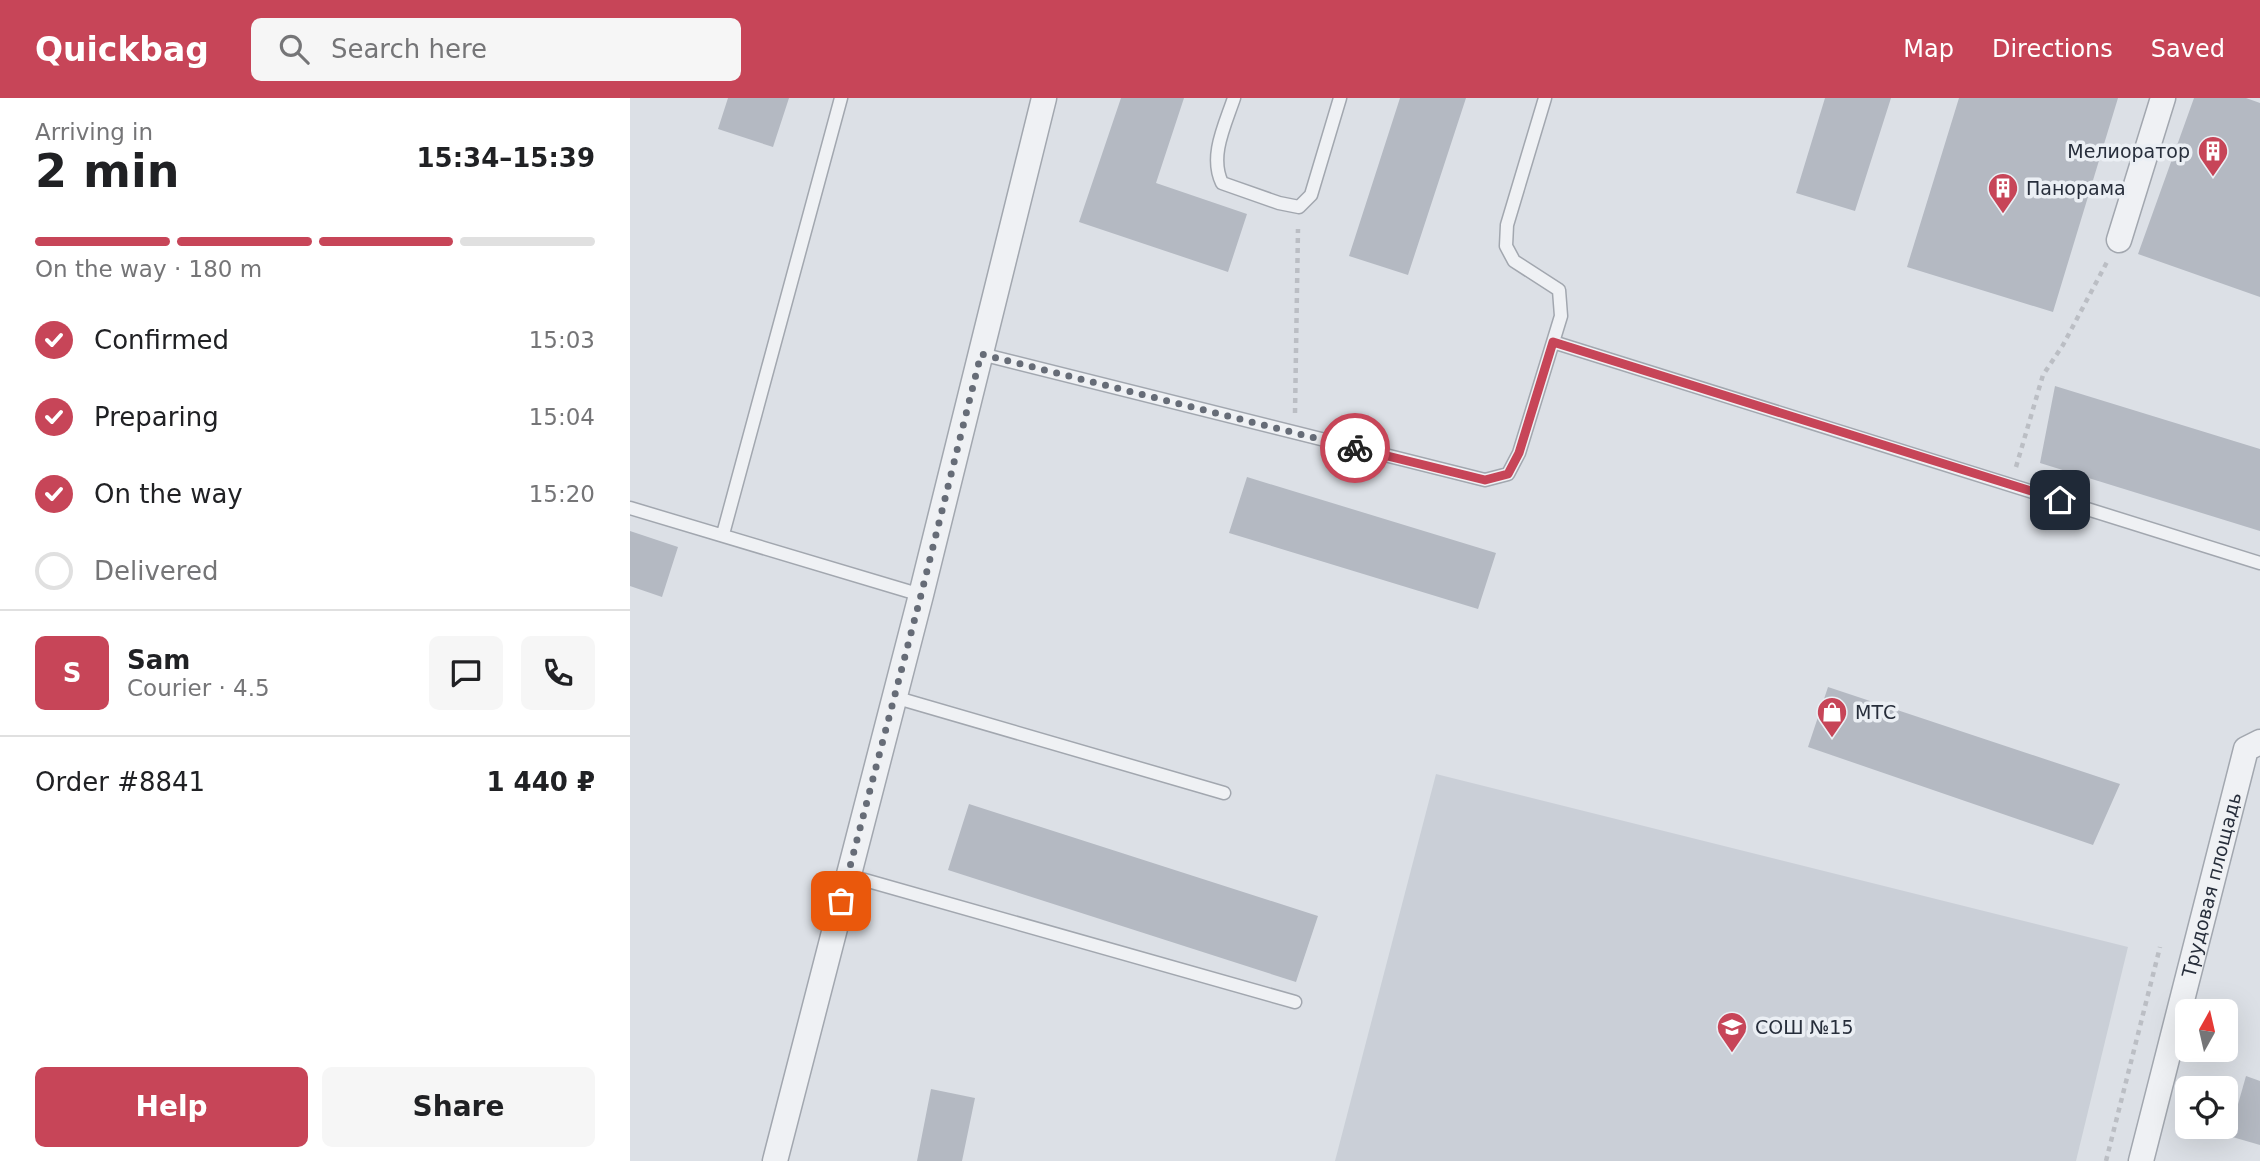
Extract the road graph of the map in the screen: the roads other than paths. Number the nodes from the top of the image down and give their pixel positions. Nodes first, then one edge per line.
1 (841, 98) edge
2 (1044, 98) edge
3 (1234, 98) edge
4 (1340, 98) edge
5 (1545, 98) edge
6 (2163, 98) edge
7 (2119, 240) road end
8 (1553, 342) junction
9 (981, 354) junction
10 (630, 508) edge
11 (723, 534) junction
12 (2260, 563) edge
13 (921, 595) junction
14 (894, 697) junction
15 (2260, 742) edge
16 (1224, 793) dead end
17 (847, 874) junction
18 (1295, 1002) dead end
19 (2144, 1160) edge
20 (775, 1161) edge

1 - 11 lane
2 - 9 street
3 - 4 lane
5 - 8 lane
6 - 7 street
8 - 9 lane
8 - 12 lane
9 - 13 street
10 - 11 lane
11 - 13 lane
13 - 14 street
14 - 16 lane
14 - 17 street
15 - 19 street, Трудовая площадь
17 - 18 lane
17 - 20 street

